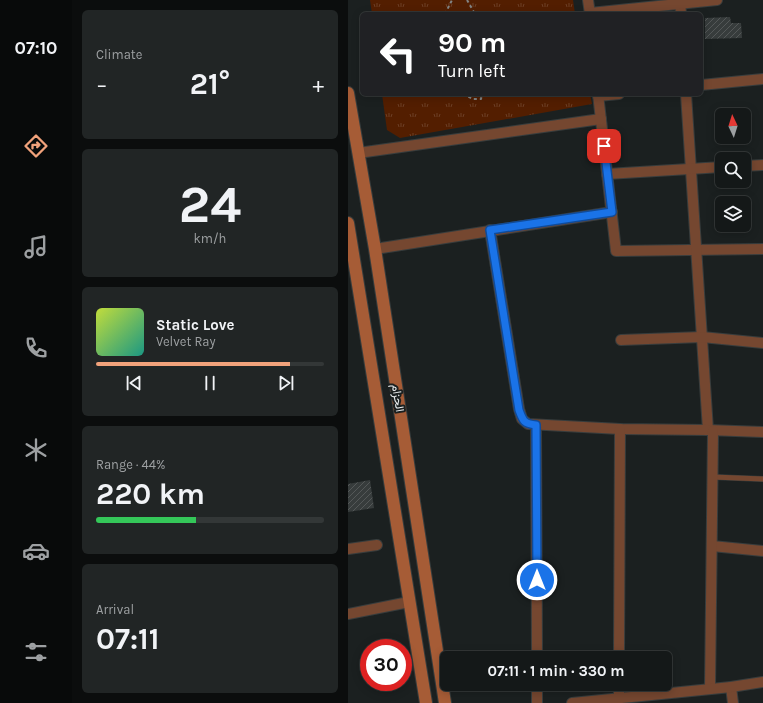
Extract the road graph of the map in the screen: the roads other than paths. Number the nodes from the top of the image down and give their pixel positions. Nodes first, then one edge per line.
1 (588, 0) edge
2 (718, 0) edge
3 (680, 6) edge
4 (590, 12) edge
5 (603, 12) edge
6 (763, 79) edge
7 (703, 85) edge
8 (348, 93) edge
9 (598, 96) edge
10 (686, 96) edge
11 (601, 119) junction
12 (358, 153) junction
13 (763, 165) edge
14 (751, 166) edge
15 (715, 167) edge
16 (691, 169) junction
17 (607, 174) junction
18 (612, 212) junction
19 (348, 223) edge
20 (490, 230) junction
21 (374, 248) junction
22 (696, 249) junction
23 (763, 249) edge
24 (702, 337) junction
25 (621, 340) dead end
26 (763, 343) edge
27 (536, 425) junction
28 (620, 429) junction
29 (710, 430) junction
30 (763, 432) edge
31 (713, 477) junction
32 (763, 479) edge
33 (377, 545) dead end
34 (712, 546) junction
35 (348, 549) edge
36 (763, 550) edge
37 (409, 602) junction
38 (348, 614) edge
39 (537, 651) edge
40 (619, 651) edge
41 (763, 682) edge
42 (731, 687) junction
43 (710, 689) junction
44 (537, 691) edge
45 (619, 691) edge
46 (619, 698) junction
47 (644, 699) edge
48 (426, 703) edge
49 (445, 703) edge
50 (537, 703) edge
51 (572, 703) edge
52 (732, 703) edge

1 - 4 street
2 - 3 street
3 - 5 street
6 - 7 street
8 - 12 main road, الحزام
9 - 11 street
10 - 16 street
11 - 12 street
11 - 17 street
12 - 21 main road, الحزام
13 - 14 street
15 - 16 street
16 - 17 street
16 - 22 street
17 - 18 street
18 - 20 street
18 - 22 street
19 - 37 main road, الحزام
20 - 21 street
20 - 27 street
21 - 49 main road, الحزام
22 - 23 street
22 - 24 street
24 - 25 street
24 - 26 street
24 - 29 street
27 - 28 street
27 - 39 street
28 - 29 street
28 - 40 street
29 - 30 street
29 - 31 street
31 - 32 lane
31 - 34 street
33 - 35 street
34 - 36 street
34 - 43 street
37 - 38 street
37 - 48 main road, الحزام
41 - 42 street
42 - 43 street
42 - 52 street
43 - 47 street
44 - 50 street
45 - 46 street
46 - 47 street
46 - 51 street

